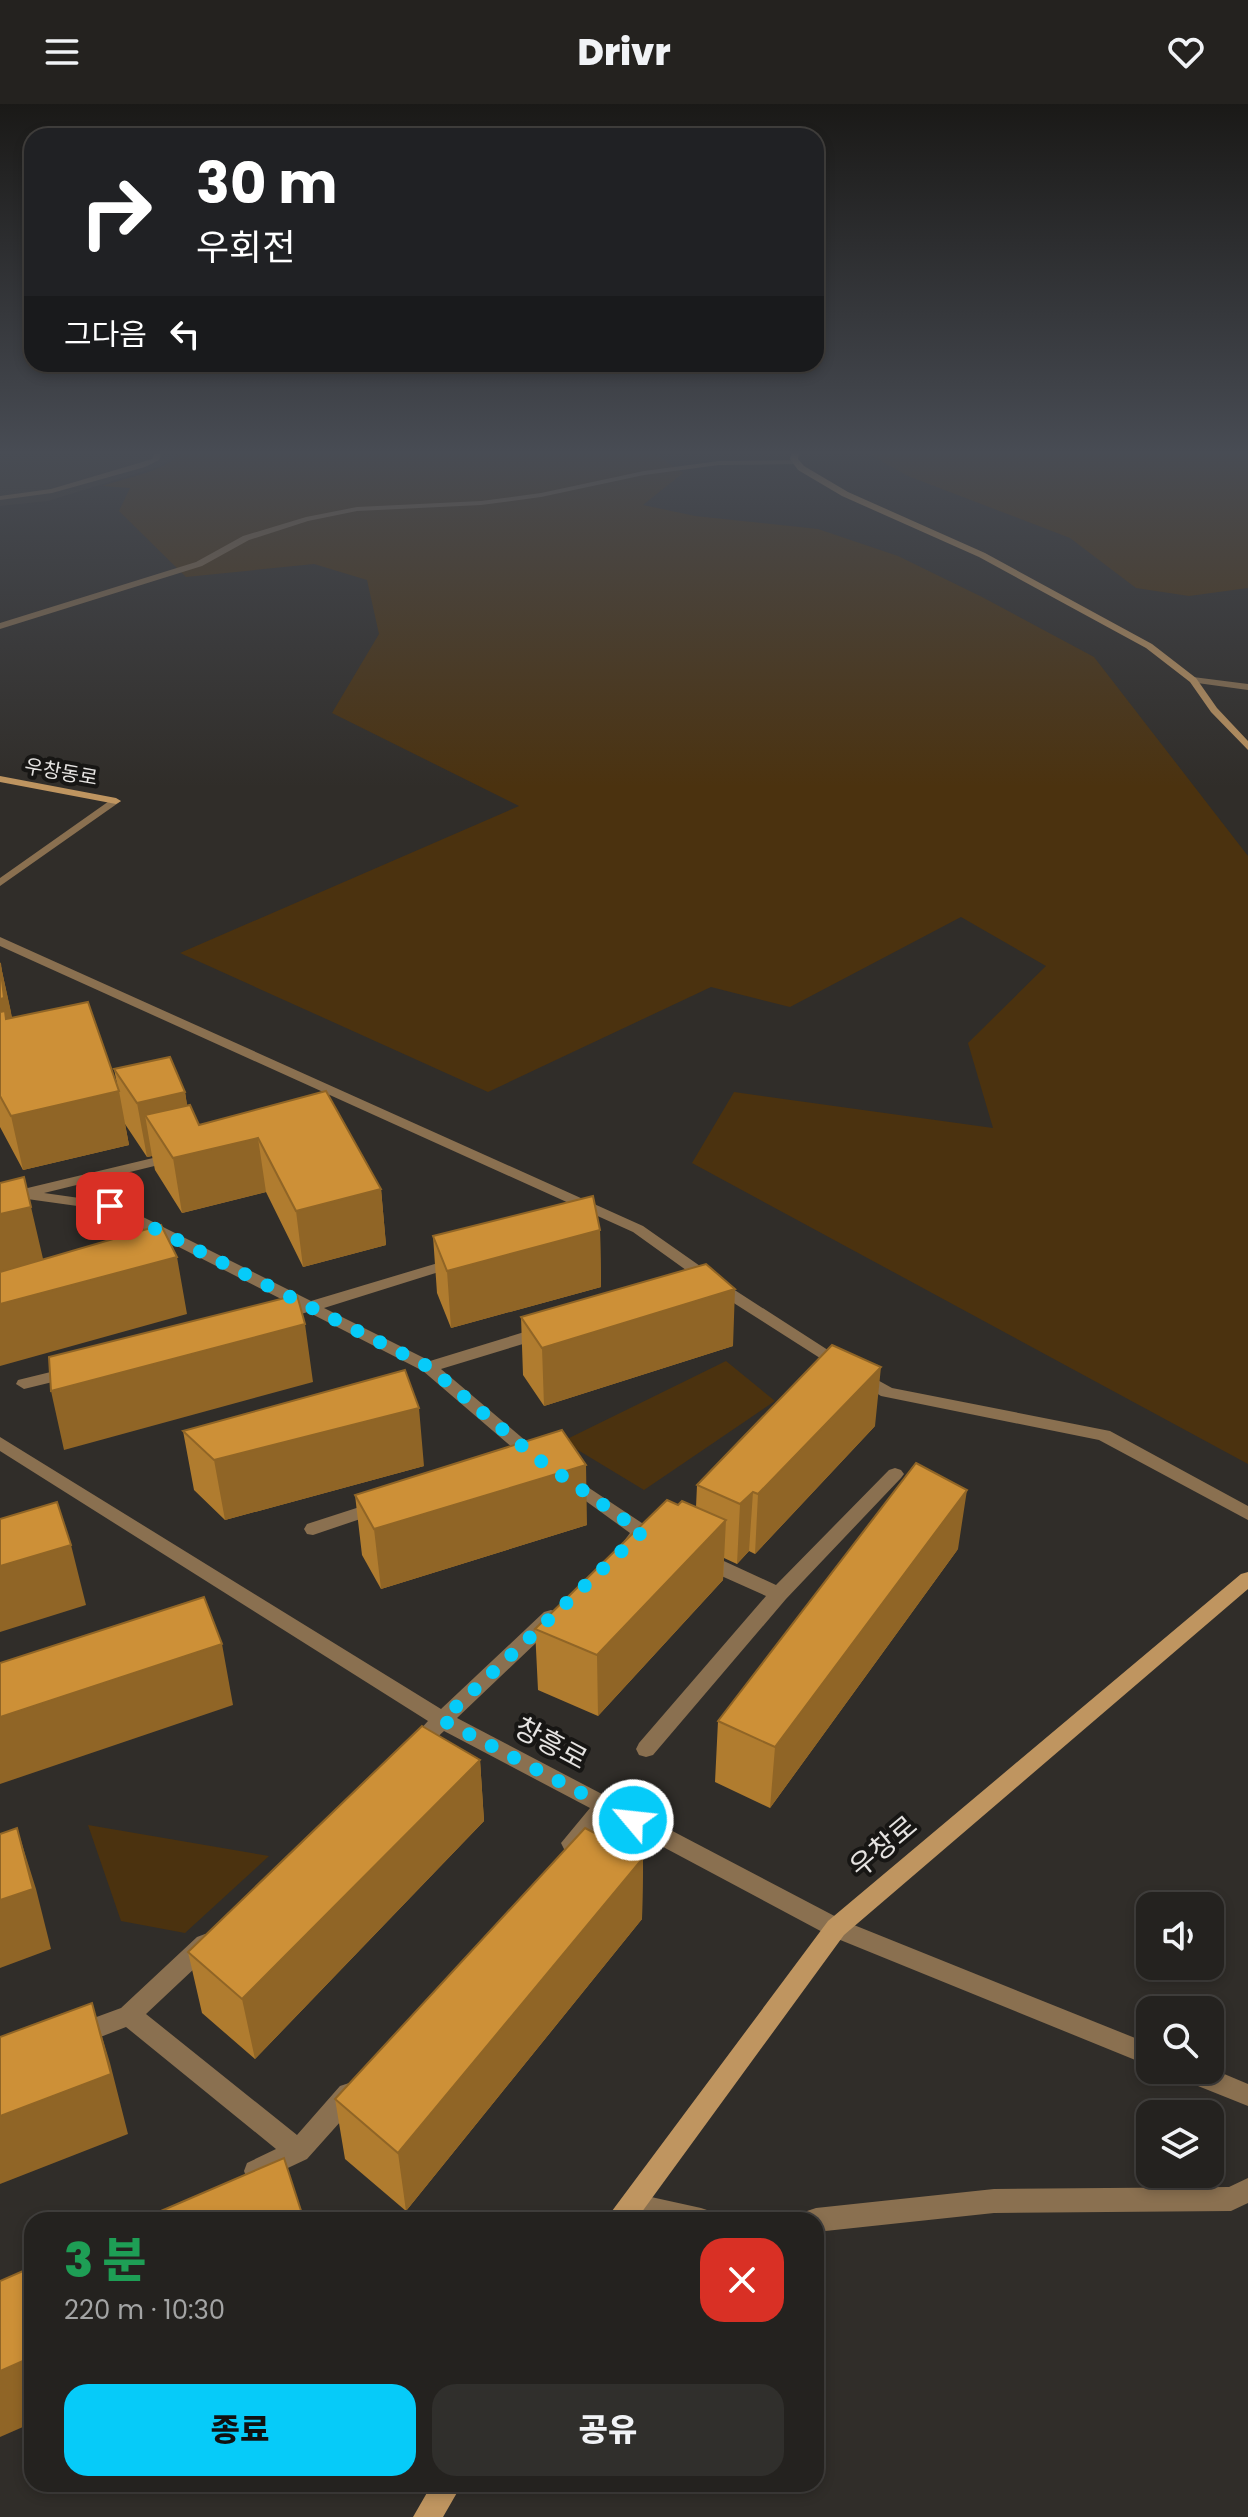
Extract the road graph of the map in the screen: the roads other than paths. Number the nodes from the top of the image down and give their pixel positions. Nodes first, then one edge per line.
1 (203, 562) edge
2 (995, 562) edge
3 (0, 626) edge
4 (1193, 680) junction
5 (1248, 687) edge
6 (1248, 747) edge
7 (0, 779) edge
8 (116, 801) joint
9 (0, 862) edge
10 (22, 866) junction
11 (0, 883) edge
12 (0, 941) edge
13 (187, 1154) edge
14 (10, 1194) edge
15 (476, 1256) edge
16 (310, 1307) junction
17 (265, 1319) edge
18 (562, 1326) edge
19 (429, 1367) junction
20 (84, 1368) edge
21 (24, 1384) dead end
22 (0, 1443) edge
23 (895, 1474) dead end
24 (387, 1505) edge
25 (1248, 1514) edge
26 (313, 1529) dead end
27 (683, 1551) edge
28 (620, 1553) edge
29 (1248, 1579) edge
30 (779, 1594) junction
31 (564, 1605) edge
32 (442, 1720) junction
33 (646, 1749) dead end
34 (396, 1763) edge
35 (605, 1805) junction
36 (552, 1865) edge
37 (222, 1927) edge
38 (836, 1928) junction
39 (129, 2015) junction
40 (58, 2042) edge
41 (1136, 2049) edge
42 (362, 2079) edge
43 (1221, 2084) edge
44 (1248, 2095) edge
45 (298, 2151) junction
46 (231, 2182) edge
47 (1248, 2190) edge
48 (627, 2212) edge
49 (824, 2219) edge
50 (443, 2492) edge
51 (427, 2517) edge

1 - 3 street
2 - 4 main road
4 - 5 street
4 - 6 main road
7 - 8 main road, 우창동로
8 - 10 street
9 - 10 street
10 - 11 street
12 - 25 street
13 - 14 street
14 - 16 street
15 - 16 street
16 - 17 street
16 - 19 street
18 - 19 street
19 - 28 street
20 - 21 street
22 - 32 street, 창흥로
23 - 30 street
24 - 26 street
27 - 30 street
29 - 38 main road, 우창로
30 - 33 street
31 - 32 street
32 - 34 street
32 - 35 street, 창흥로
35 - 36 street
35 - 38 street, 창흥로
37 - 39 street
38 - 41 street, 창흥로
38 - 48 main road, 우창로
39 - 40 street
39 - 45 street
42 - 45 street
43 - 44 street
45 - 46 street
47 - 49 street
50 - 51 main road

